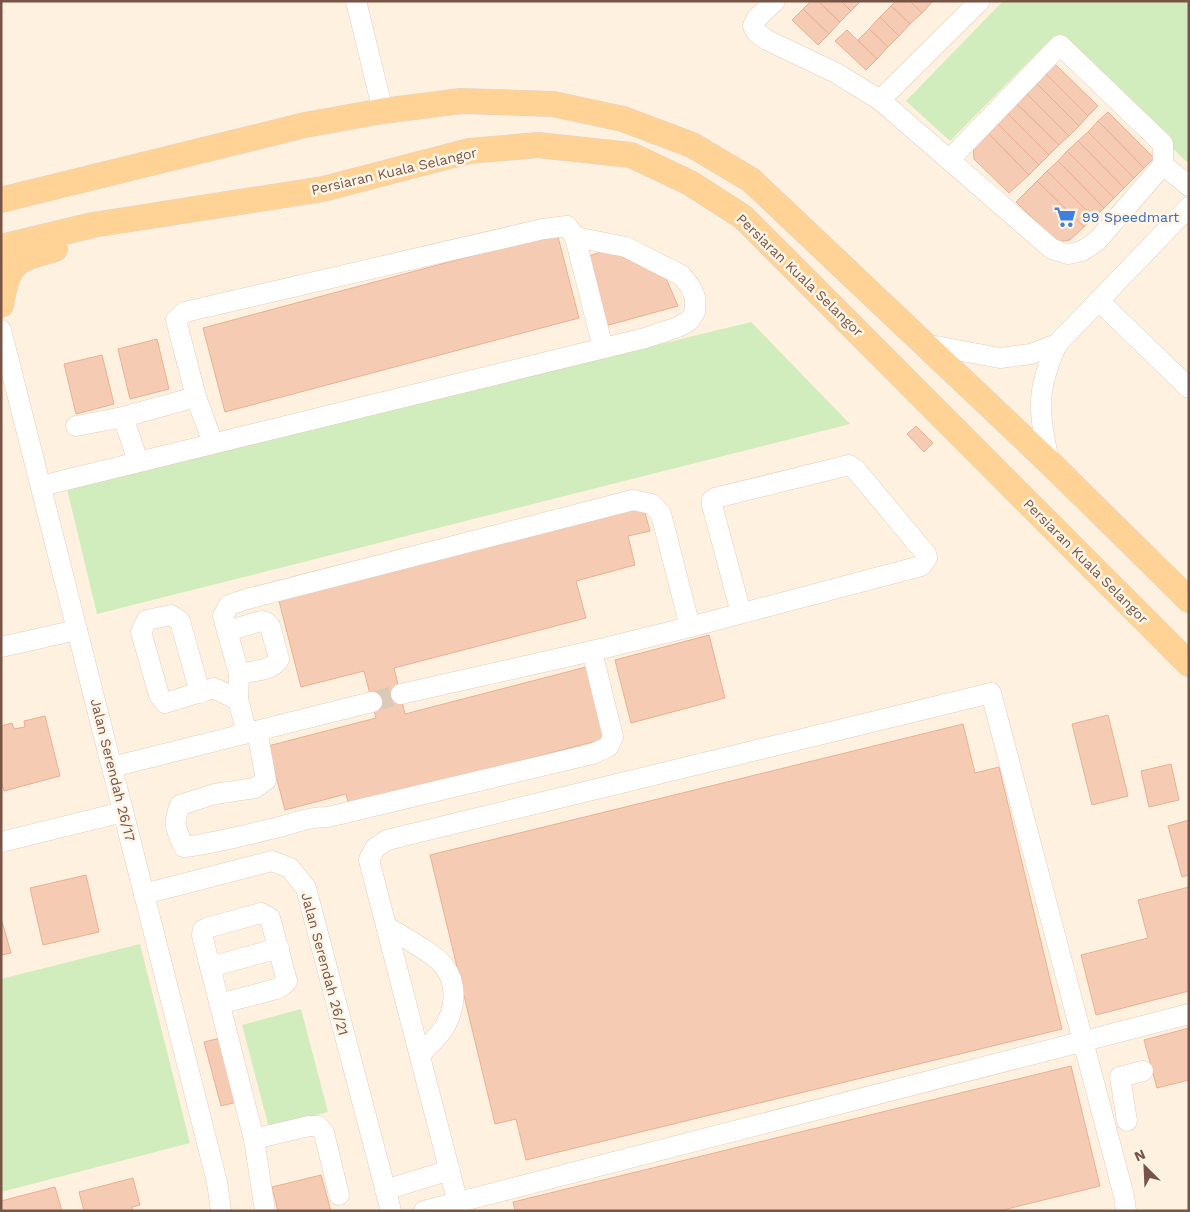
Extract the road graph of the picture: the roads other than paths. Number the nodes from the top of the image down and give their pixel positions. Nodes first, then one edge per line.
1 (356, 1) edge
2 (775, 1) edge
3 (980, 1) edge
4 (880, 100) junction
5 (383, 111) junction
6 (950, 159) junction
7 (1163, 165) junction
8 (1189, 186) edge
9 (323, 189) junction
10 (1, 200) edge
11 (1189, 207) edge
12 (575, 237) junction
13 (1, 247) edge
14 (1099, 300) junction
15 (1, 306) edge
16 (1, 330) edge
17 (924, 344) junction
18 (1057, 344) junction
19 (603, 348) junction
20 (1189, 388) edge
21 (196, 397) junction
22 (123, 417) junction
23 (76, 426) dead end
24 (213, 443) junction
25 (138, 461) junction
26 (1048, 462) junction
27 (41, 486) junction
28 (1189, 600) edge
29 (741, 613) junction
30 (690, 627) junction
31 (77, 630) junction
32 (227, 631) junction
33 (1, 647) edge
34 (592, 651) junction
35 (1189, 664) edge
36 (239, 674) junction
37 (200, 693) dead end
38 (401, 694) tunnel mouth
39 (238, 700) junction
40 (372, 702) tunnel mouth
41 (252, 732) junction
42 (112, 767) junction
43 (123, 812) junction
44 (1, 842) edge
45 (144, 894) junction
46 (386, 926) junction
47 (279, 948) junction
48 (210, 967) junction
49 (219, 1004) junction
50 (1189, 1014) edge
51 (1083, 1041) junction
52 (420, 1055) junction
53 (1143, 1071) dead end
54 (1122, 1096) junction
55 (1100, 1103) junction
56 (1128, 1121) dead end
57 (254, 1140) junction
58 (450, 1170) junction
59 (385, 1190) junction
60 (339, 1195) dead end
61 (459, 1206) edge
62 (221, 1211) edge
63 (266, 1211) edge
64 (391, 1211) edge
65 (424, 1211) edge
66 (1126, 1211) edge

1 - 5 street
2 - 4 street
3 - 4 street
4 - 6 street
5 - 10 main road
5 - 17 main road
6 - 7 street
6 - 7 street
7 - 8 street
9 - 13 main road, Persiaran Kuala Selangor
9 - 15 main road
9 - 35 main road, Persiaran Kuala Selangor
11 - 14 street
12 - 19 street
12 - 19 street
12 - 21 street
14 - 18 street
14 - 20 street
16 - 27 street, Jalan Serendah 26/17
17 - 18 street
17 - 26 main road
18 - 26 street
19 - 24 street
21 - 22 street
21 - 24 street
22 - 23 street
22 - 25 street
24 - 25 street
25 - 27 street
26 - 28 main road
27 - 31 street, Jalan Serendah 26/17
29 - 29 street
29 - 30 street
30 - 32 street
30 - 34 street
31 - 33 street
31 - 42 street, Jalan Serendah 26/17
32 - 36 street
32 - 36 street
34 - 38 street
34 - 41 street
36 - 39 street
37 - 39 street
39 - 41 street
40 - 41 street
41 - 42 street
42 - 43 street, Jalan Serendah 26/17
43 - 44 street
43 - 45 street, Jalan Serendah 26/17
45 - 59 street, Jalan Serendah 26/21
45 - 62 street, Jalan Serendah 26/17
46 - 51 street
46 - 52 street
46 - 52 street
47 - 48 street
47 - 48 street
47 - 49 street
48 - 49 street
49 - 57 street
50 - 51 street
51 - 55 street
51 - 61 street
52 - 58 street
53 - 54 street
54 - 55 street
54 - 56 street
55 - 66 street
57 - 60 street
57 - 63 street
58 - 59 street
58 - 61 street
59 - 64 street, Jalan Serendah 26/21
61 - 65 street

